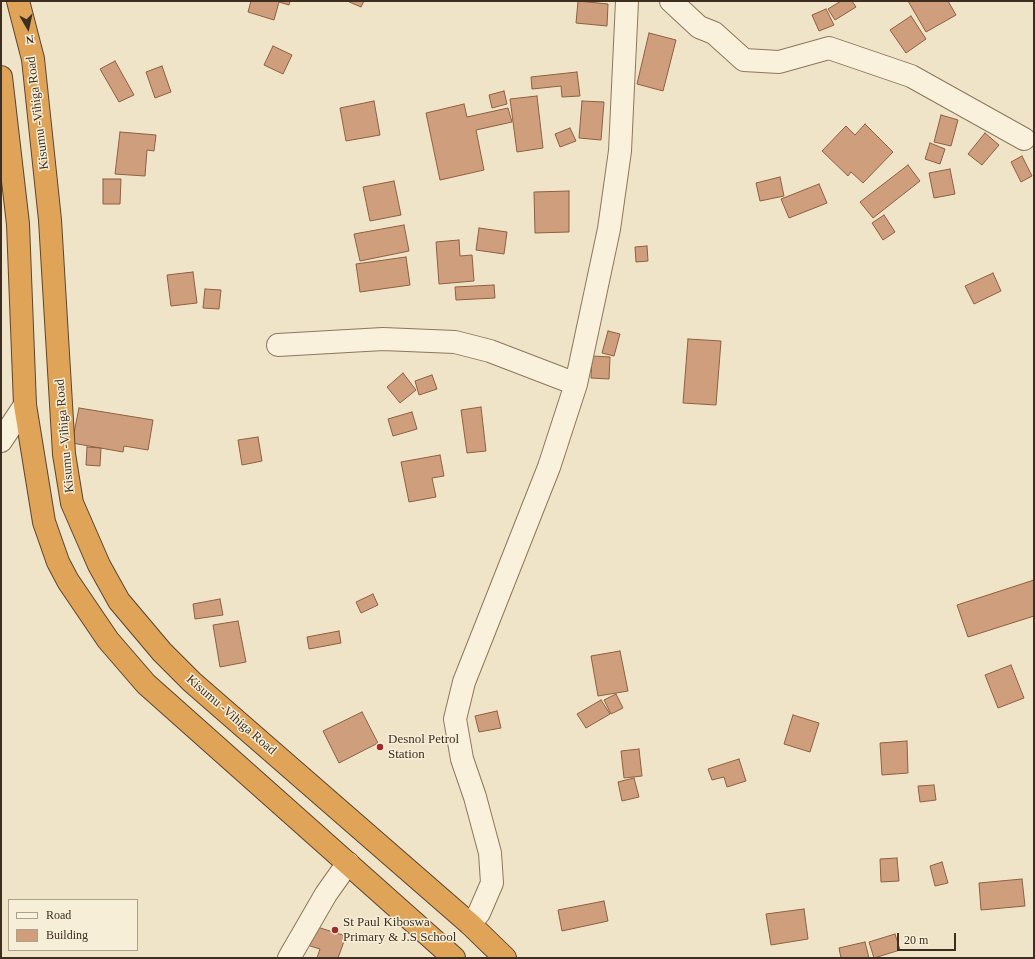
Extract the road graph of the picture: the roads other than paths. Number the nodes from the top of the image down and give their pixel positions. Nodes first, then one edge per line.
1 (18, 1) edge
2 (627, 1) edge
3 (671, 1) edge
4 (1, 77) edge
5 (1024, 139) dead end
6 (278, 345) dead end
7 (576, 384) junction
8 (25, 405) junction
9 (1, 441) edge
10 (348, 863) junction
11 (470, 924) junction
12 (289, 958) edge
13 (454, 958) edge
14 (505, 958) edge

1 - 11 highway, Kisumu -Vihiga Road
2 - 7 street
3 - 5 street
4 - 8 highway
6 - 7 street
7 - 11 street
8 - 9 street
8 - 10 highway
10 - 12 street
10 - 13 highway
11 - 14 highway, Kisumu -Vihiga Road

